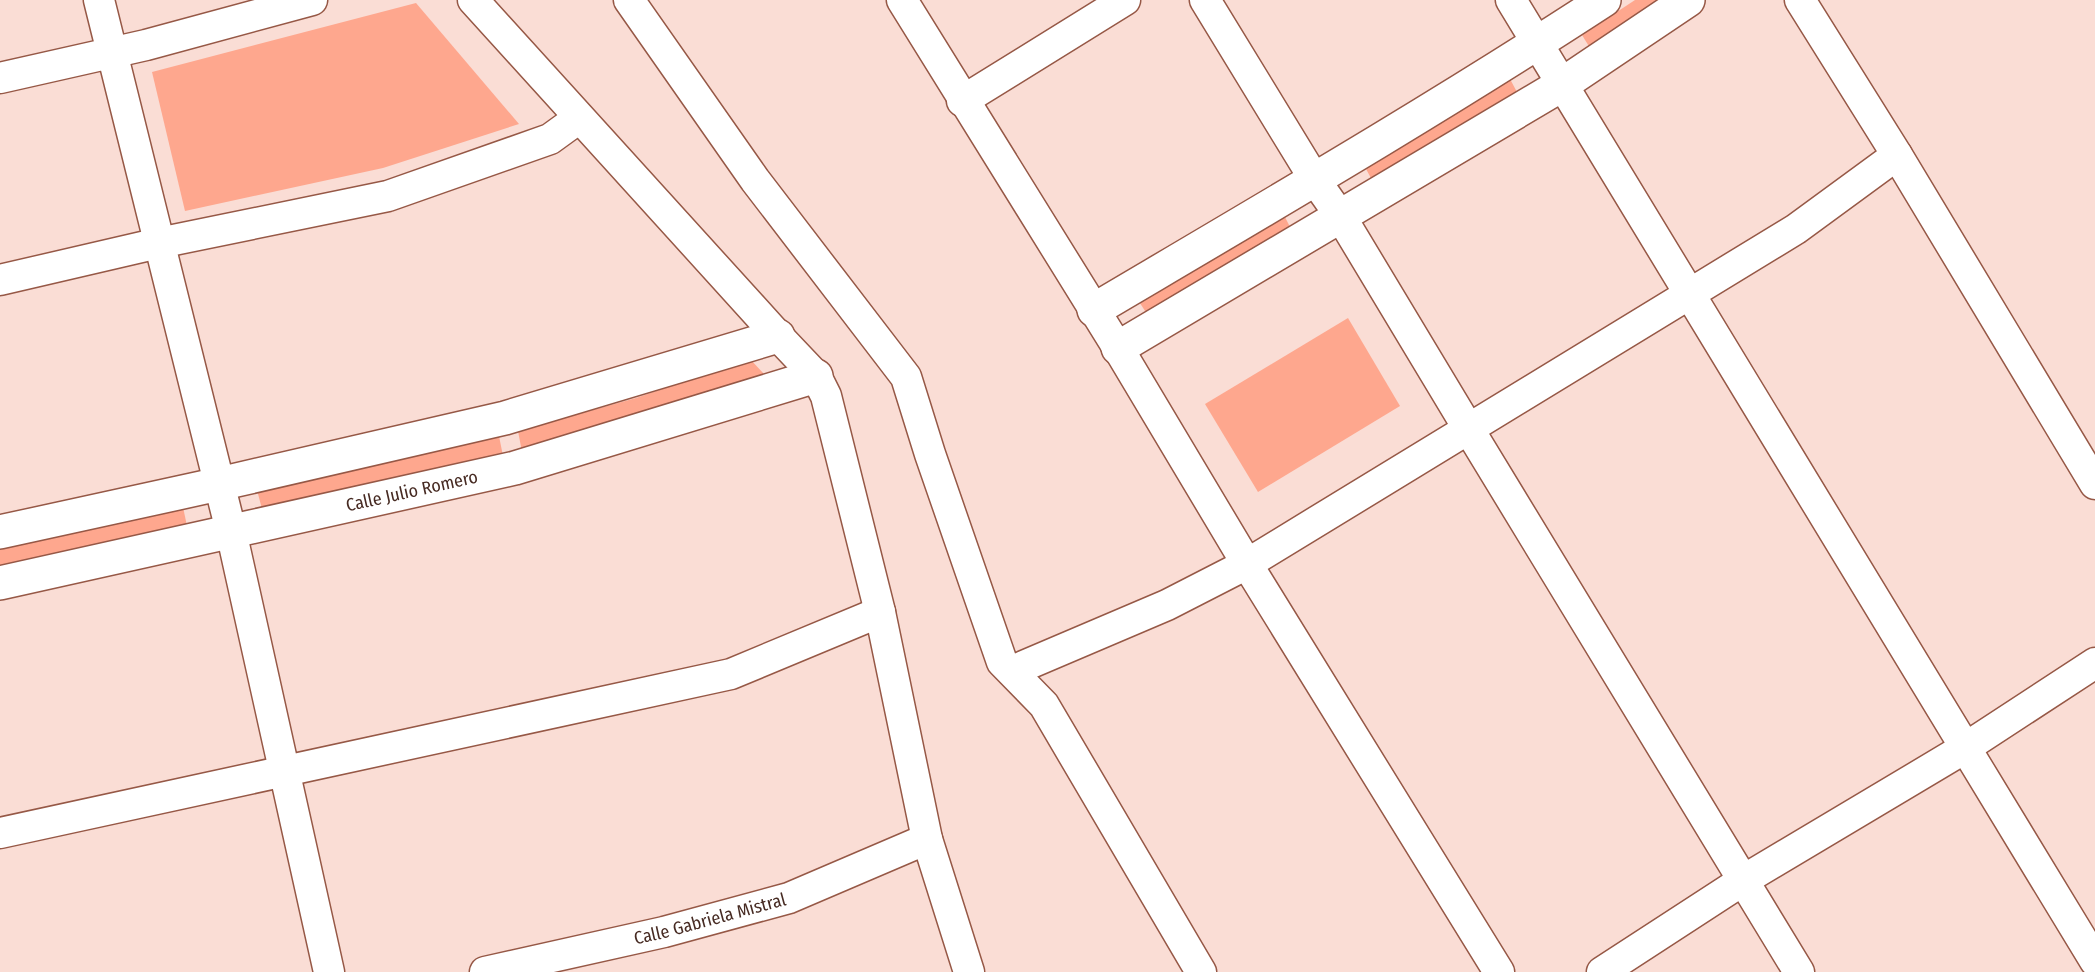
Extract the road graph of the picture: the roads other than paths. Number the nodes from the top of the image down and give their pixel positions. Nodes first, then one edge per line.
1 (99, 0) edge
2 (312, 0) edge
3 (473, 0) edge
4 (629, 0) edge
5 (902, 0) edge
6 (1125, 0) edge
7 (1205, 0) edge
8 (1511, 0) edge
9 (1604, 0) edge
10 (1688, 0) edge
11 (1800, 0) edge
12 (1537, 43) junction
13 (111, 52) junction
14 (0, 78) edge
15 (1563, 84) junction
16 (962, 100) junction
17 (579, 118) junction
18 (1897, 155) junction
19 (1315, 180) junction
20 (1341, 217) junction
21 (159, 243) junction
22 (0, 280) edge
23 (1690, 294) junction
24 (1094, 310) junction
25 (778, 336) junction
26 (1118, 348) junction
27 (816, 376) junction
28 (1468, 428) junction
29 (219, 484) junction
30 (2095, 484) edge
31 (231, 531) junction
32 (0, 532) edge
33 (1247, 564) junction
34 (0, 583) edge
35 (880, 612) junction
36 (2095, 663) edge
37 (1012, 672) junction
38 (1965, 748) junction
39 (284, 771) junction
40 (0, 833) edge
41 (927, 839) junction
42 (1742, 880) junction
43 (2095, 960) edge
44 (329, 972) edge
45 (485, 972) edge
46 (969, 972) edge
47 (1201, 972) edge
48 (1499, 972) edge
49 (1602, 972) edge
50 (1798, 972) edge

1 - 13 street
2 - 13 street
3 - 17 street
4 - 37 street
5 - 16 street
6 - 16 street
7 - 19 street
8 - 12 street
9 - 12 street
10 - 15 street
11 - 18 street
12 - 15 street
12 - 19 street
13 - 14 street
13 - 21 street
15 - 20 street
15 - 23 street
16 - 24 street
17 - 21 street
17 - 25 street
18 - 23 street
18 - 30 street
19 - 20 street
19 - 24 street
20 - 26 street
20 - 28 street
21 - 22 street
21 - 29 street
23 - 28 street
23 - 38 street
24 - 26 street
25 - 27 street
25 - 29 street
26 - 33 street
27 - 31 street, Calle Julio Romero
27 - 35 street
28 - 33 street
28 - 42 street
29 - 31 street
29 - 32 street
31 - 34 street, Calle Julio Romero
31 - 39 street
33 - 37 street
33 - 48 street
35 - 39 street
35 - 41 street
36 - 38 street
37 - 47 street
38 - 42 street
38 - 43 street
39 - 40 street
39 - 44 street
41 - 45 street, Calle Gabriela Mistral
41 - 46 street
42 - 49 street
42 - 50 street

